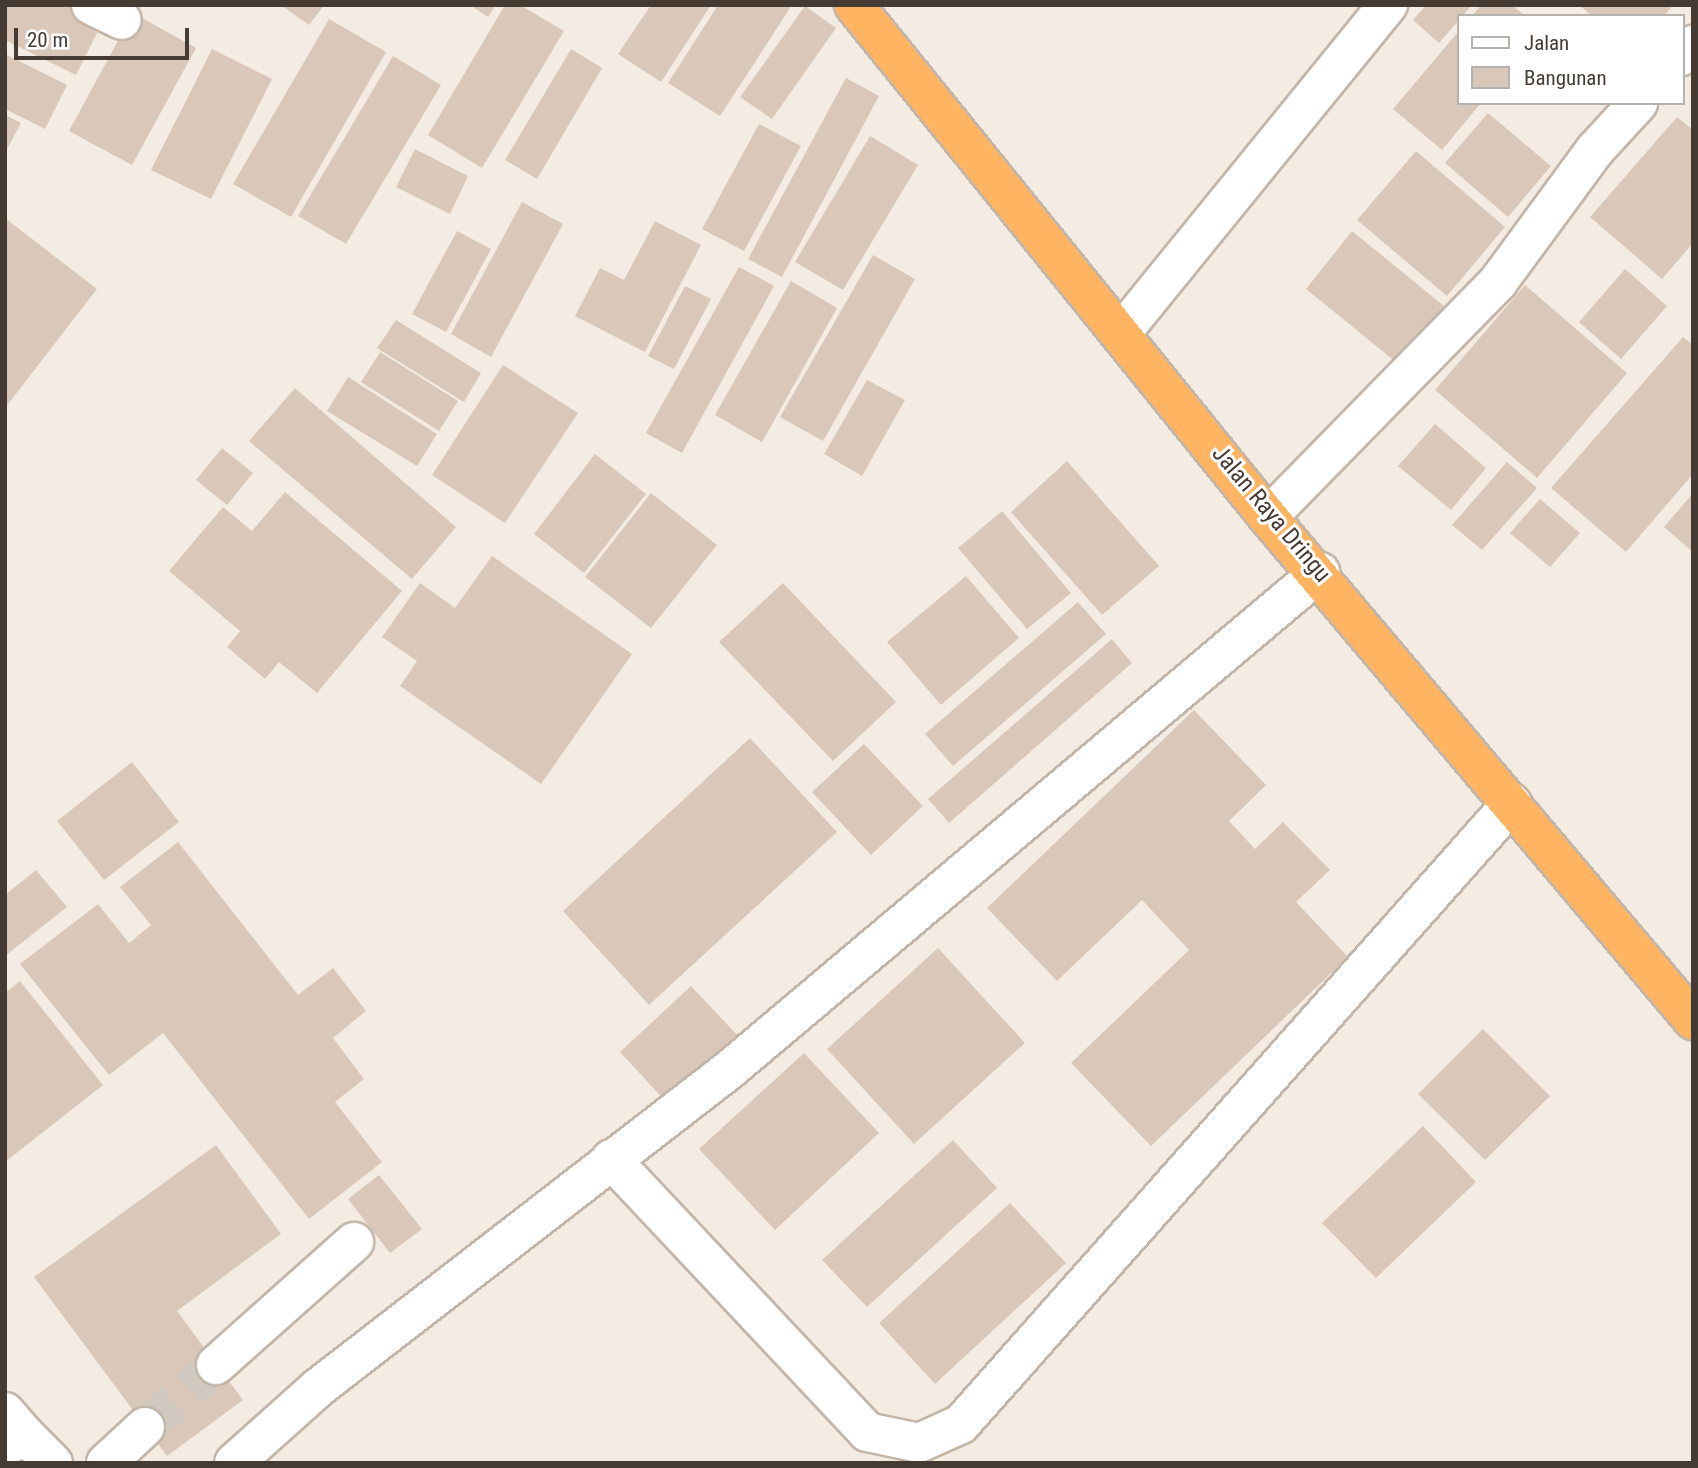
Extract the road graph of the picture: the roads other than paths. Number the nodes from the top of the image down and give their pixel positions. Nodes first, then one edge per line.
1 (854, 5) edge
2 (1388, 5) edge
3 (1636, 105) edge
4 (1122, 332) junction
5 (1268, 517) junction
6 (1320, 572) junction
7 (1512, 803) junction
8 (1693, 1020) edge
9 (611, 1159) junction
10 (354, 1242) dead end
11 (216, 1364) tunnel mouth
12 (145, 1427) tunnel mouth
13 (12, 1432) edge
14 (53, 1463) edge
15 (106, 1463) edge
16 (234, 1463) edge

1 - 4 highway, Jalan Raya Dringu
2 - 4 street
3 - 5 street
4 - 5 highway, Jalan Raya Dringu
5 - 6 highway, Jalan Raya Dringu
6 - 7 highway, Jalan Raya Dringu
6 - 9 street
7 - 8 highway, Jalan Raya Dringu
7 - 9 street
9 - 16 street
10 - 11 street
12 - 15 street
13 - 14 street

